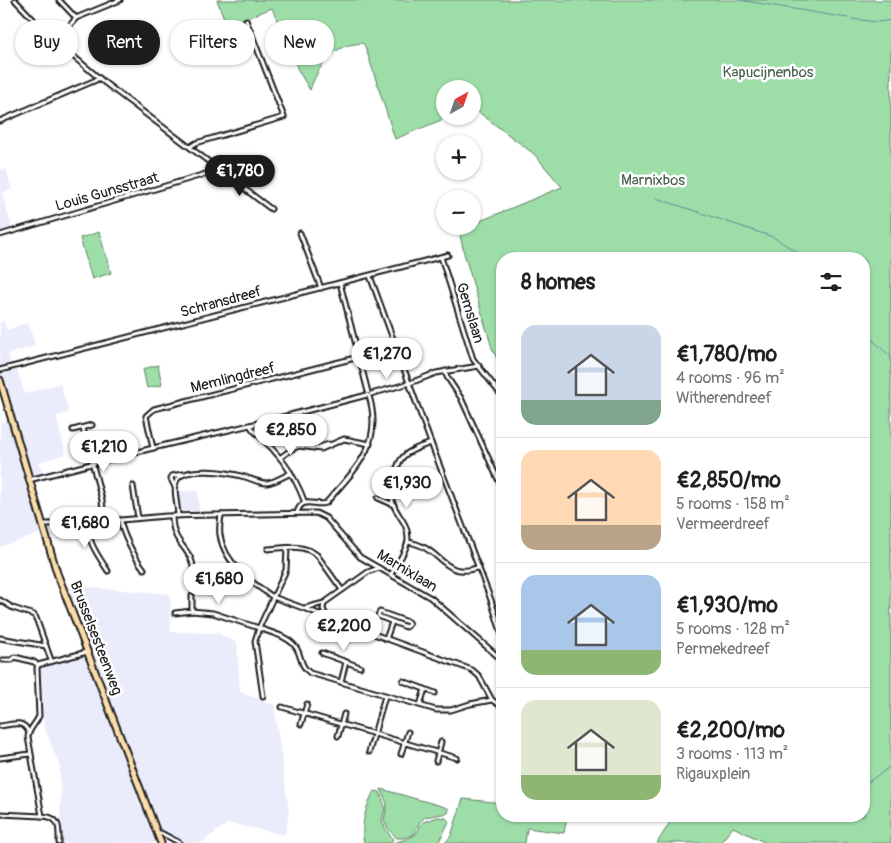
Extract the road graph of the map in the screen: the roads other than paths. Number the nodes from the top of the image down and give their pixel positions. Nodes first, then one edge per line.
1 (15, 0) edge
2 (59, 0) edge
3 (120, 0) edge
4 (76, 18) joint
5 (35, 20) edge
6 (255, 43) edge
7 (78, 60) edge
8 (99, 78) junction
9 (0, 121) edge
10 (190, 147) junction
11 (220, 170) junction
12 (271, 209) dead end
13 (300, 234) dead end
14 (0, 235) edge
15 (448, 255) dead end
16 (441, 257) junction
17 (370, 276) junction
18 (340, 283) junction
19 (321, 288) junction
20 (359, 356) junction
21 (480, 366) junction
22 (0, 370) edge
23 (445, 372) junction
24 (0, 380) edge
25 (410, 383) junction
26 (496, 388) edge
27 (369, 394) junction
28 (92, 425) dead end
29 (250, 425) junction
30 (83, 428) junction
31 (73, 430) dead end
32 (431, 443) junction
33 (370, 444) junction
34 (153, 448) junction
35 (281, 457) junction
36 (92, 464) junction
37 (291, 472) junction
38 (496, 475) edge
39 (30, 480) junction
40 (133, 486) dead end
41 (378, 498) dead end
42 (305, 503) junction
43 (394, 505) junction
44 (297, 513) junction
45 (221, 515) junction
46 (172, 516) junction
47 (178, 516) junction
48 (138, 518) junction
49 (87, 520) junction
50 (104, 520) junction
51 (122, 520) junction
52 (43, 527) junction
53 (408, 542) junction
54 (287, 548) junction
55 (268, 549) dead end
56 (370, 563) junction
57 (479, 567) junction
58 (379, 568) junction
59 (144, 569) dead end
60 (108, 571) dead end
61 (193, 572) dead end
62 (368, 572) junction
63 (391, 574) junction
64 (342, 590) junction
65 (192, 596) dead end
66 (273, 597) junction
67 (0, 600) edge
68 (324, 603) junction
69 (305, 608) junction
70 (192, 611) junction
71 (175, 613) dead end
72 (326, 616) junction
73 (496, 617) edge
74 (392, 622) junction
75 (259, 628) junction
76 (0, 638) edge
77 (386, 639) junction
78 (46, 646) junction
79 (88, 652) junction
80 (322, 653) dead end
81 (496, 655) edge
82 (4, 660) dead end
83 (51, 660) junction
84 (346, 662) junction
85 (38, 665) junction
86 (360, 667) dead end
87 (404, 681) dead end
88 (341, 682) junction
89 (425, 689) junction
90 (435, 693) dead end
91 (263, 696) dead end
92 (385, 696) junction
93 (492, 700) junction
94 (496, 703) edge
95 (307, 704) dead end
96 (420, 705) junction
97 (282, 708) dead end
98 (304, 714) junction
99 (344, 714) dead end
100 (301, 724) dead end
101 (341, 724) junction
102 (0, 726) edge
103 (28, 731) junction
104 (408, 732) dead end
105 (374, 734) junction
106 (338, 736) dead end
107 (441, 742) dead end
108 (404, 743) junction
109 (368, 752) dead end
110 (438, 752) junction
111 (30, 754) junction
112 (401, 754) dead end
113 (0, 758) edge
114 (457, 758) dead end
115 (436, 760) dead end
116 (0, 814) edge
117 (42, 816) junction
118 (157, 833) junction
119 (59, 843) edge
120 (161, 843) edge
121 (180, 843) edge

1 - 5 street
2 - 4 street
3 - 4 street
6 - 10 street
7 - 8 street
8 - 9 street
8 - 10 street
10 - 11 street
11 - 12 street
11 - 14 street, Louis Gunsstraat
13 - 19 street
15 - 16 street, Schransdreef
16 - 17 street, Schransdreef
16 - 21 street, Gemslaan
17 - 18 street, Schransdreef
17 - 25 street
18 - 19 street, Schransdreef
18 - 20 street
19 - 22 street, Schransdreef
20 - 27 street
20 - 34 street, Memlingdreef
21 - 23 street
21 - 26 street, Gemslaan
23 - 25 street
23 - 38 street
24 - 39 main road, Brusselsesteenweg
25 - 27 street
25 - 32 street
27 - 29 street
27 - 33 street
28 - 30 street
29 - 34 street
29 - 35 street
30 - 31 street
30 - 36 street
32 - 43 street
32 - 57 street
33 - 35 street
33 - 42 street
34 - 36 street
35 - 37 street
36 - 39 street
36 - 50 street
37 - 42 street
37 - 47 street
39 - 52 main road, Brusselsesteenweg
40 - 48 street
41 - 43 street
42 - 44 street
43 - 53 street
44 - 45 street, Marnixlaan
44 - 56 street, Marnixlaan
45 - 47 street, Marnixlaan
45 - 66 street
46 - 47 street, Marnixlaan
46 - 48 street, Marnixlaan
46 - 61 street
48 - 51 street, Marnixlaan
49 - 50 street, Marnixlaan
49 - 52 street, Marnixlaan
49 - 60 street
50 - 51 street, Marnixlaan
51 - 59 street
52 - 79 main road, Brusselsesteenweg
53 - 57 street
53 - 63 street
54 - 55 street
54 - 64 street
54 - 66 street
56 - 58 street, Marnixlaan
56 - 62 street
57 - 73 street
58 - 62 street
58 - 63 street, Marnixlaan
62 - 64 street
63 - 81 street, Marnixlaan
64 - 68 street
65 - 70 street
66 - 69 street
66 - 75 street
67 - 78 street
68 - 69 street
68 - 72 street
69 - 72 street
70 - 71 street
70 - 75 street
72 - 77 street
74 - 74 street
74 - 77 street
75 - 88 street
75 - 91 street
76 - 78 street
77 - 93 street
78 - 83 street
79 - 83 street
79 - 118 main road, Brusselsesteenweg
80 - 84 street
82 - 85 street
83 - 85 street
84 - 86 street
84 - 88 street
85 - 103 street
87 - 89 street
88 - 92 street
89 - 90 street
89 - 96 street
92 - 96 street
92 - 105 street
93 - 94 street
93 - 96 street
95 - 98 street
97 - 98 street
98 - 100 street
98 - 101 street
99 - 101 street
101 - 105 street
101 - 106 street
102 - 103 street
103 - 111 street
104 - 108 street
105 - 108 street
105 - 109 street
107 - 110 street
108 - 110 street
108 - 112 street
110 - 114 street
110 - 115 street
111 - 113 street
111 - 117 street
116 - 117 street
117 - 119 street
118 - 120 main road, Brusselsesteenweg
118 - 121 street

